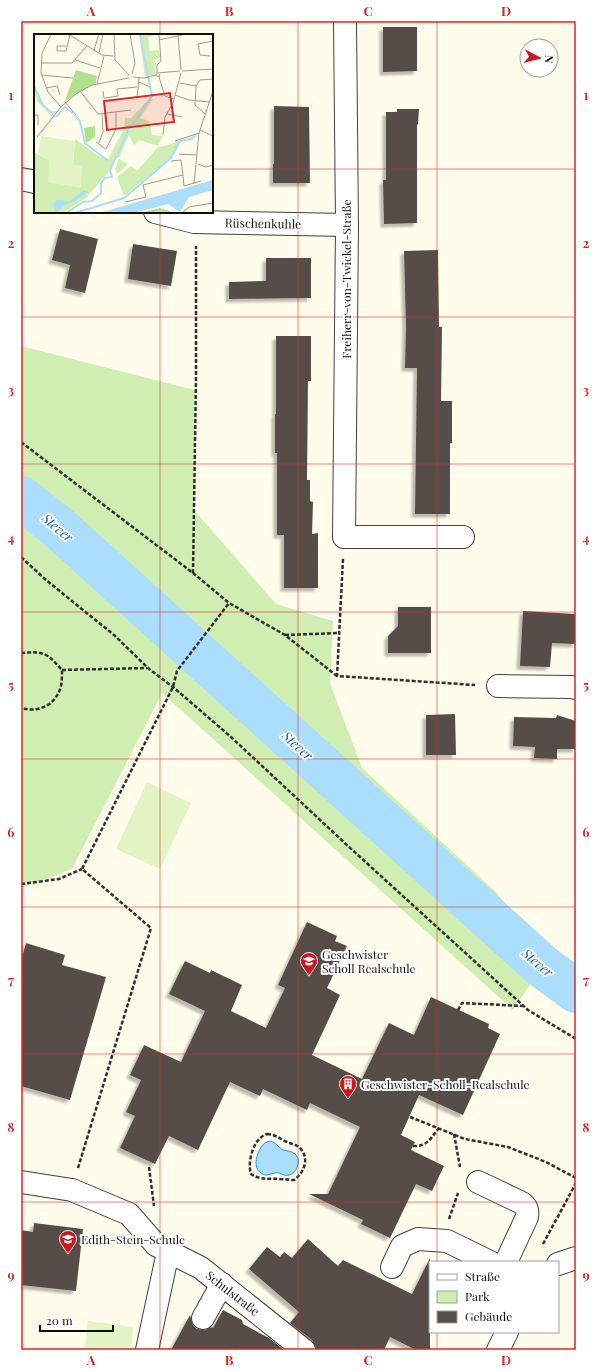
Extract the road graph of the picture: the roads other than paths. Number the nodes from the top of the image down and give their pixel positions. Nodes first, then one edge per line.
1 (345, 21) edge
2 (21, 179) edge
3 (34, 182) edge
4 (159, 213) edge
5 (347, 225) junction
6 (463, 537) dead end
7 (498, 686) road end
8 (573, 687) edge
9 (21, 1182) edge
10 (478, 1182) dead end
11 (162, 1249) junction
12 (576, 1258) edge
13 (488, 1261) edge
14 (506, 1261) edge
15 (559, 1264) edge
16 (392, 1268) dead end
17 (222, 1284) junction
18 (203, 1318) dead end
19 (506, 1333) edge
20 (147, 1350) edge
21 (304, 1350) edge
22 (498, 1350) edge

1 - 5 street, Freiherr-von-Twickel-Straße
2 - 3 street
4 - 5 street, Rüschenkuhle
5 - 6 street, Freiherr-von-Twickel-Straße
7 - 8 street
9 - 11 street
10 - 14 street
11 - 17 street, Schulstraße
11 - 20 street
12 - 15 street
13 - 16 street
17 - 18 street
17 - 21 street, Schulstraße
19 - 22 street

